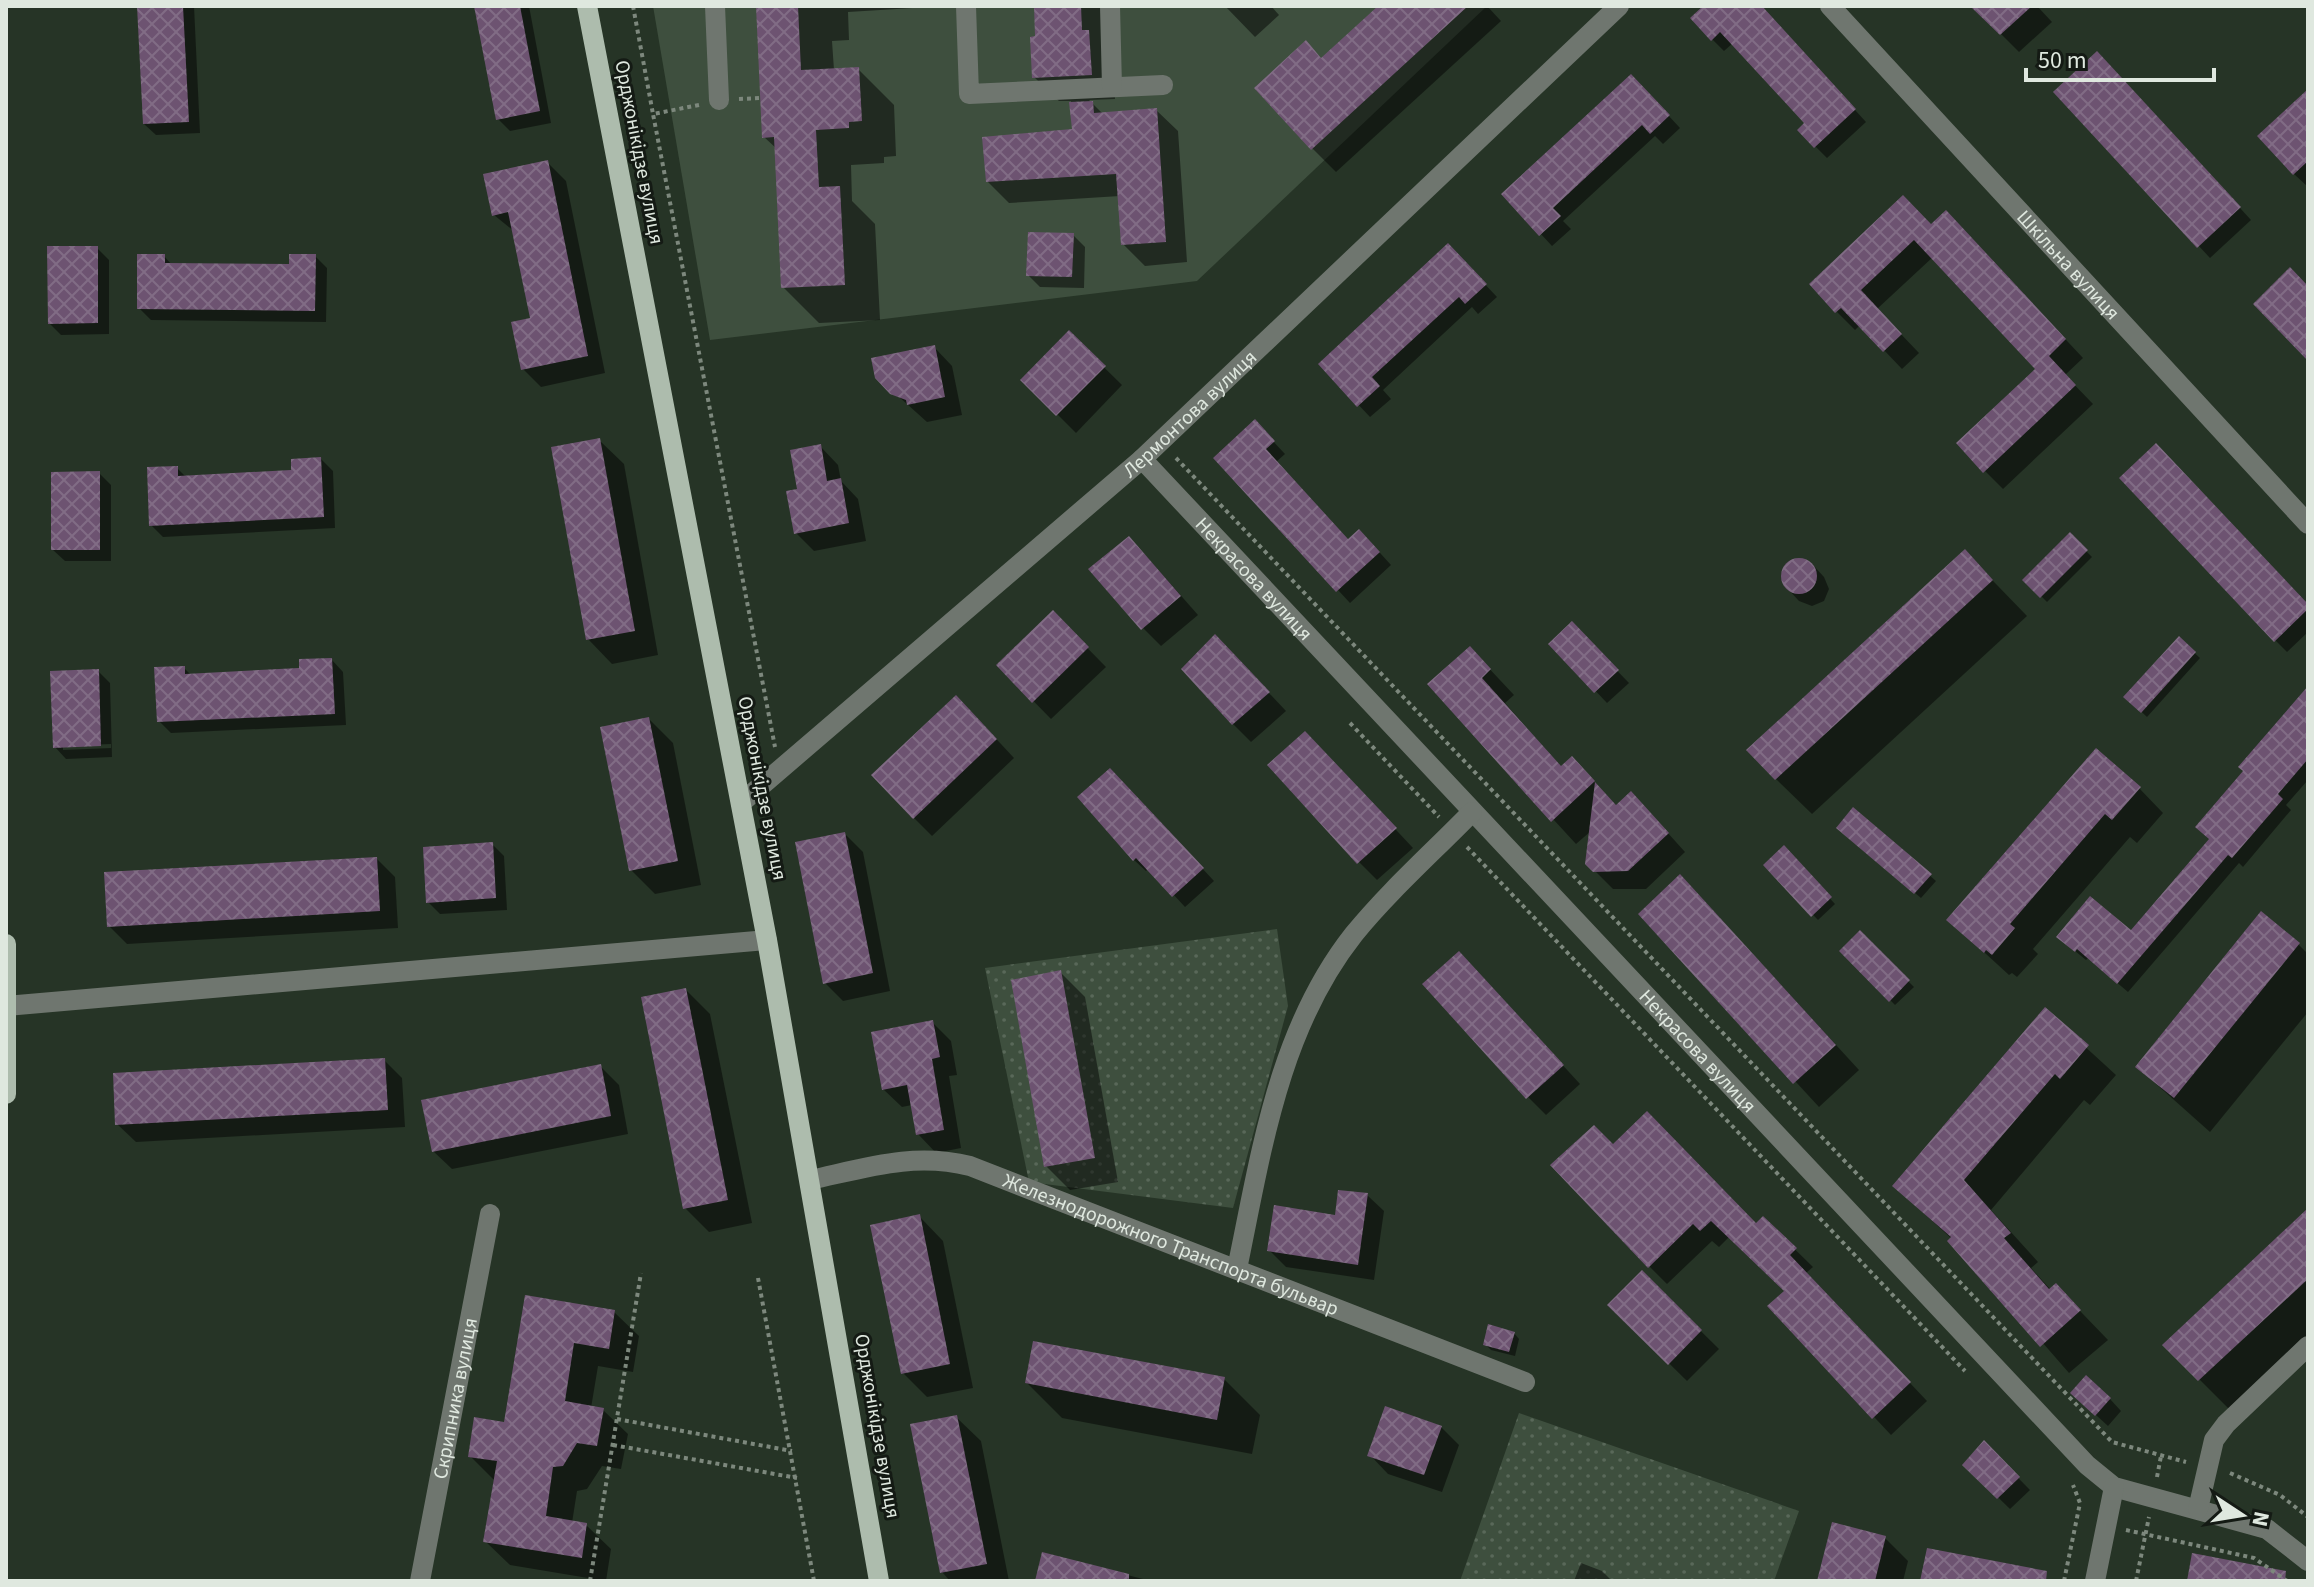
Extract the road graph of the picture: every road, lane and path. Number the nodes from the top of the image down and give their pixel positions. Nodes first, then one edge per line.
1 (587, 6) edge
2 (633, 6) edge
3 (715, 6) edge
4 (966, 6) edge
5 (1110, 6) edge
6 (1619, 6) edge
7 (1830, 6) edge
8 (1163, 85) dead end
9 (1112, 87) junction
10 (761, 98) dead end
11 (719, 100) junction
12 (653, 114) junction
13 (1160, 442) junction
14 (1142, 459) junction
15 (2308, 524) edge
16 (1350, 723) dead end
17 (780, 770) junction
18 (741, 803) junction
19 (1472, 812) junction
20 (1448, 827) dead end
21 (1459, 838) dead end
22 (767, 940) junction
23 (6, 944) edge
24 (7, 1006) edge
25 (6, 1094) edge
26 (810, 1180) junction
27 (490, 1214) dead end
28 (1237, 1269) junction
29 (641, 1273) dead end
30 (758, 1278) dead end
31 (2308, 1346) edge
32 (1971, 1378) dead end
33 (1525, 1382) dead end
34 (617, 1419) junction
35 (613, 1445) junction
36 (792, 1451) junction
37 (2190, 1463) dead end
38 (2220, 1471) dead end
39 (797, 1478) junction
40 (2069, 1481) dead end
41 (2114, 1487) junction
42 (2198, 1509) junction
43 (2308, 1517) edge
44 (2145, 1535) dead end
45 (2308, 1561) edge
46 (420, 1581) edge
47 (590, 1581) edge
48 (814, 1581) edge
49 (879, 1581) edge
50 (2064, 1581) edge
51 (2095, 1581) edge
52 (2287, 1581) edge

1 - 18 main road, Орджонікідзе вулиця
2 - 12 path
3 - 11 street
4 - 9 street
5 - 9 street
6 - 13 street, Лермонтова вулиця
7 - 15 street, Шкільна вулиця
8 - 9 street
10 - 11 path
11 - 12 path
12 - 17 path
13 - 14 street, Лермонтова вулиця
13 - 37 path
14 - 17 street, Лермонтова вулиця
14 - 19 street, Некрасова вулиця
16 - 20 path
17 - 18 street, Лермонтова вулиця
18 - 22 main road, Орджонікідзе вулиця
19 - 28 street
19 - 41 street, Некрасова вулиця
21 - 32 path
22 - 24 street
22 - 26 main road, Орджонікідзе вулиця
23 - 24 main road
24 - 25 main road
26 - 28 street, Железнодорожного Транспорта бульвар
26 - 49 main road, Орджонікідзе вулиця
27 - 46 street, Скрипника вулиця
28 - 33 street, Железнодорожного Транспорта бульвар
29 - 34 path
30 - 36 path
31 - 42 street
34 - 35 path
34 - 36 path
35 - 39 path
35 - 47 path
36 - 39 path
38 - 43 path
39 - 48 path
40 - 50 path
41 - 42 street, Некрасова вулиця
41 - 51 street
42 - 45 street, Некрасова вулиця
44 - 52 path

